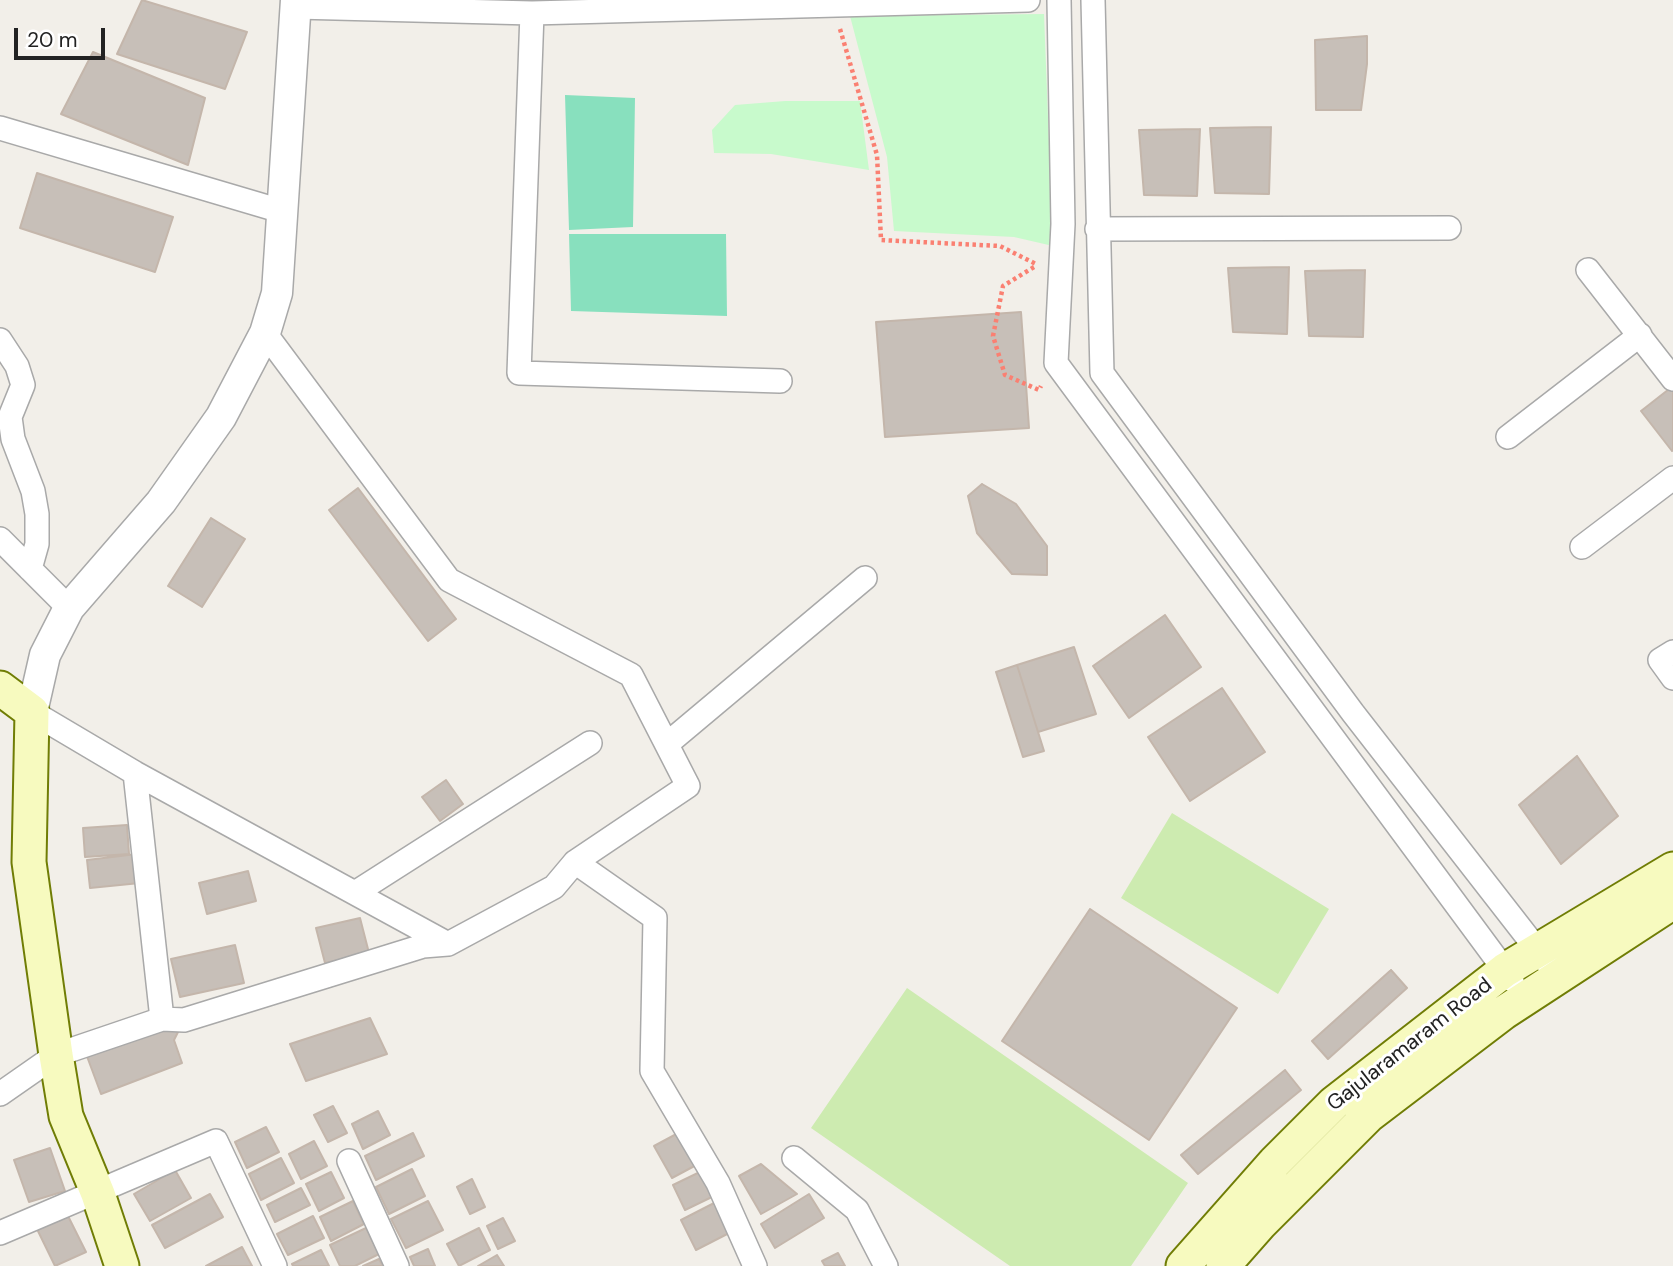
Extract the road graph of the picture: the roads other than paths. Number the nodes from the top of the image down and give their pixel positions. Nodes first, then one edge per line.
1 (1028, 0) edge
2 (1059, 0) edge
3 (1093, 0) edge
4 (296, 3) edge
5 (531, 13) junction
6 (0, 128) edge
7 (282, 211) junction
8 (1449, 228) dead end
9 (1097, 229) junction
10 (1588, 270) dead end
11 (265, 333) junction
12 (1640, 335) junction
13 (0, 340) edge
14 (1673, 379) edge
15 (780, 381) dead end
16 (1508, 437) dead end
17 (1673, 478) edge
18 (0, 539) edge
19 (1582, 547) dead end
20 (30, 569) junction
21 (865, 578) dead end
22 (69, 608) junction
23 (1673, 652) edge
24 (1673, 678) edge
25 (0, 688) edge
26 (32, 712) junction
27 (590, 743) dead end
28 (667, 744) junction
29 (135, 773) junction
30 (575, 862) junction
31 (1673, 869) edge
32 (355, 893) junction
33 (1673, 902) edge
34 (449, 944) junction
35 (1537, 949) junction
36 (1505, 970) junction
37 (1558, 977) junction
38 (1525, 998) junction
39 (162, 1019) junction
40 (56, 1055) junction
41 (0, 1094) edge
42 (794, 1158) dead end
43 (349, 1161) dead end
44 (98, 1194) junction
45 (0, 1233) edge
46 (121, 1266) edge
47 (275, 1266) edge
48 (397, 1266) edge
49 (755, 1266) edge
50 (886, 1266) edge
51 (1183, 1266) edge
52 (1223, 1266) edge

1 - 5 street
2 - 36 street
3 - 9 street
4 - 5 street
4 - 7 street
5 - 15 street
6 - 7 street
7 - 11 street
8 - 9 street
9 - 35 street
10 - 12 street
11 - 22 street
11 - 28 street
12 - 14 street
12 - 16 street
13 - 20 street
17 - 19 street
18 - 20 street
20 - 22 street
21 - 28 street
22 - 26 street
23 - 24 street
25 - 26 main road
26 - 29 street
26 - 40 main road
27 - 32 street
28 - 30 street
29 - 32 street
29 - 39 street
30 - 34 street
30 - 49 street
31 - 35 main road, Gajularamaram Road
32 - 34 street
33 - 37 main road
34 - 39 street
35 - 36 main road, Gajularamaram Road
35 - 37 street
36 - 38 street
36 - 51 main road, Gajularamaram Road
37 - 38 main road
38 - 52 main road
39 - 40 street
40 - 41 street
40 - 44 main road
42 - 50 street
43 - 48 street
44 - 45 street
44 - 46 main road
44 - 47 street

